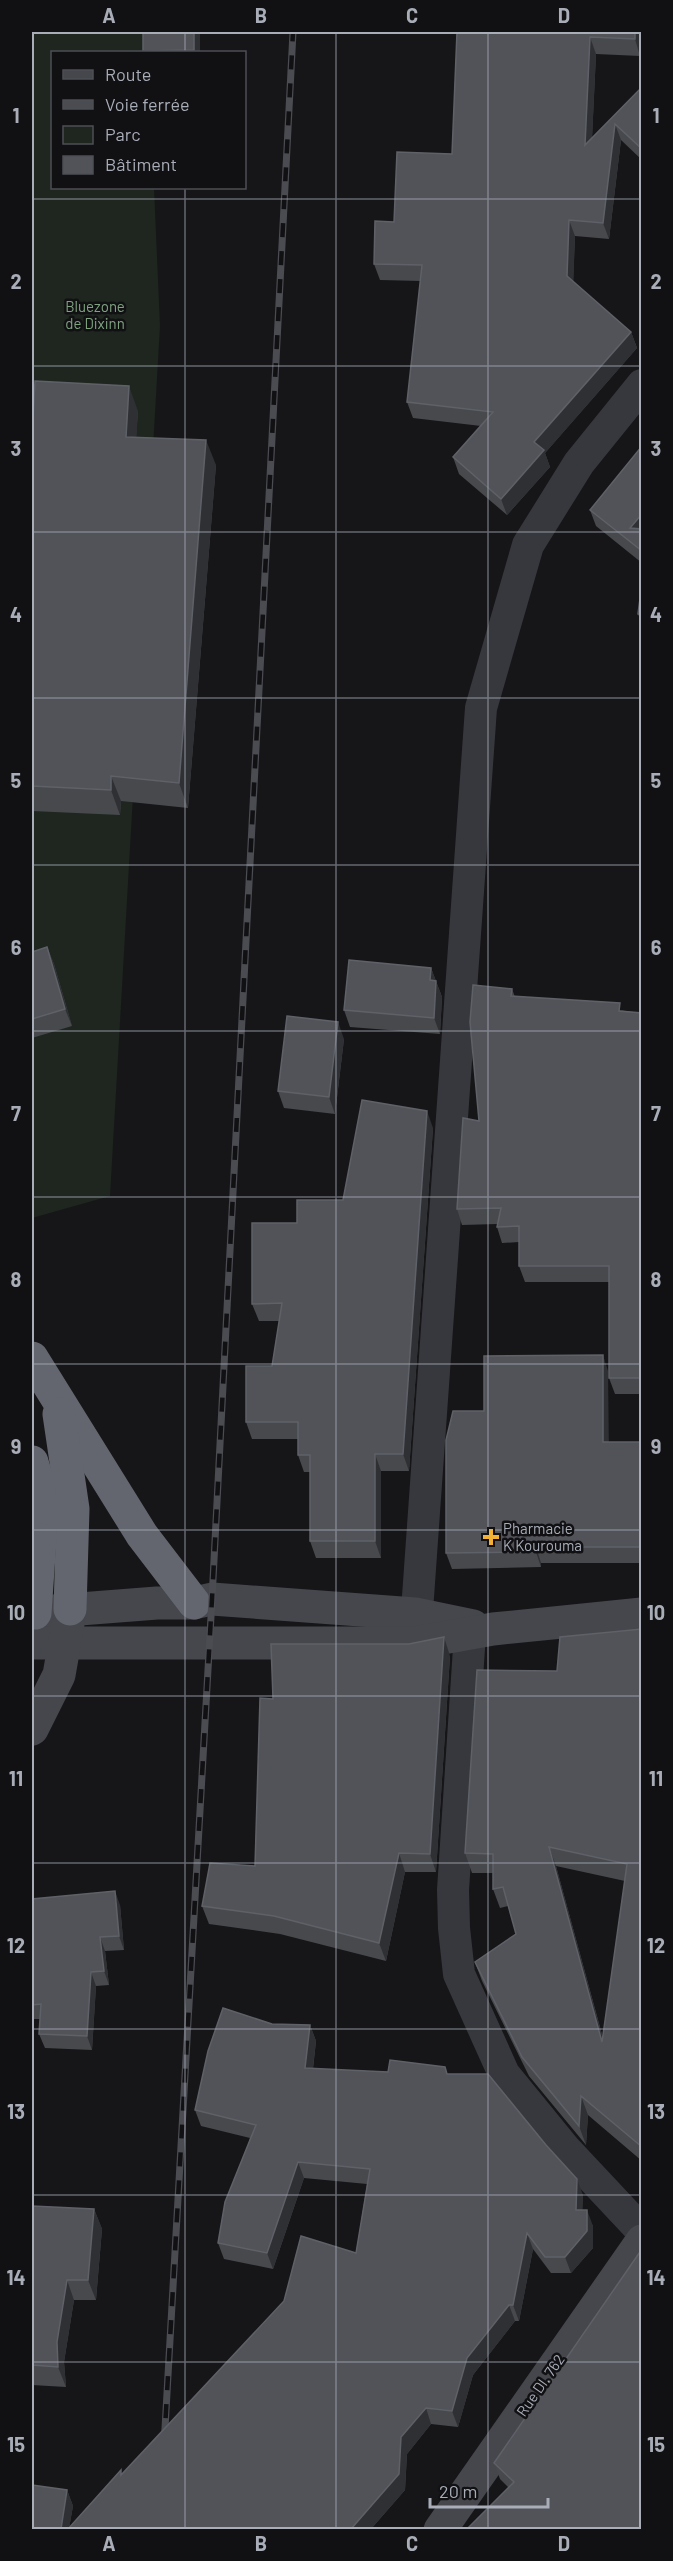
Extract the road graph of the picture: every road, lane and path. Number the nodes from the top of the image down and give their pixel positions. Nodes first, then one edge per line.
1 (642, 385) edge
2 (32, 1358) edge
3 (57, 1400) junction
4 (32, 1462) edge
5 (36, 1548) edge
6 (194, 1603) junction
7 (70, 1609) junction
8 (642, 1614) edge
9 (415, 1629) junction
10 (481, 1631) junction
11 (32, 1632) edge
12 (66, 1644) junction
13 (32, 1729) edge
14 (642, 2231) edge
15 (642, 2241) edge
16 (440, 2529) edge

1 - 9 street
2 - 3 highway
3 - 6 highway
3 - 7 highway
4 - 5 highway
5 - 11 highway
6 - 7 main road
6 - 9 main road
7 - 11 main road
7 - 12 main road
8 - 10 main road
9 - 10 main road
9 - 12 main road
10 - 14 street
11 - 12 main road
12 - 13 main road
15 - 16 main road, Rue DI. 762

